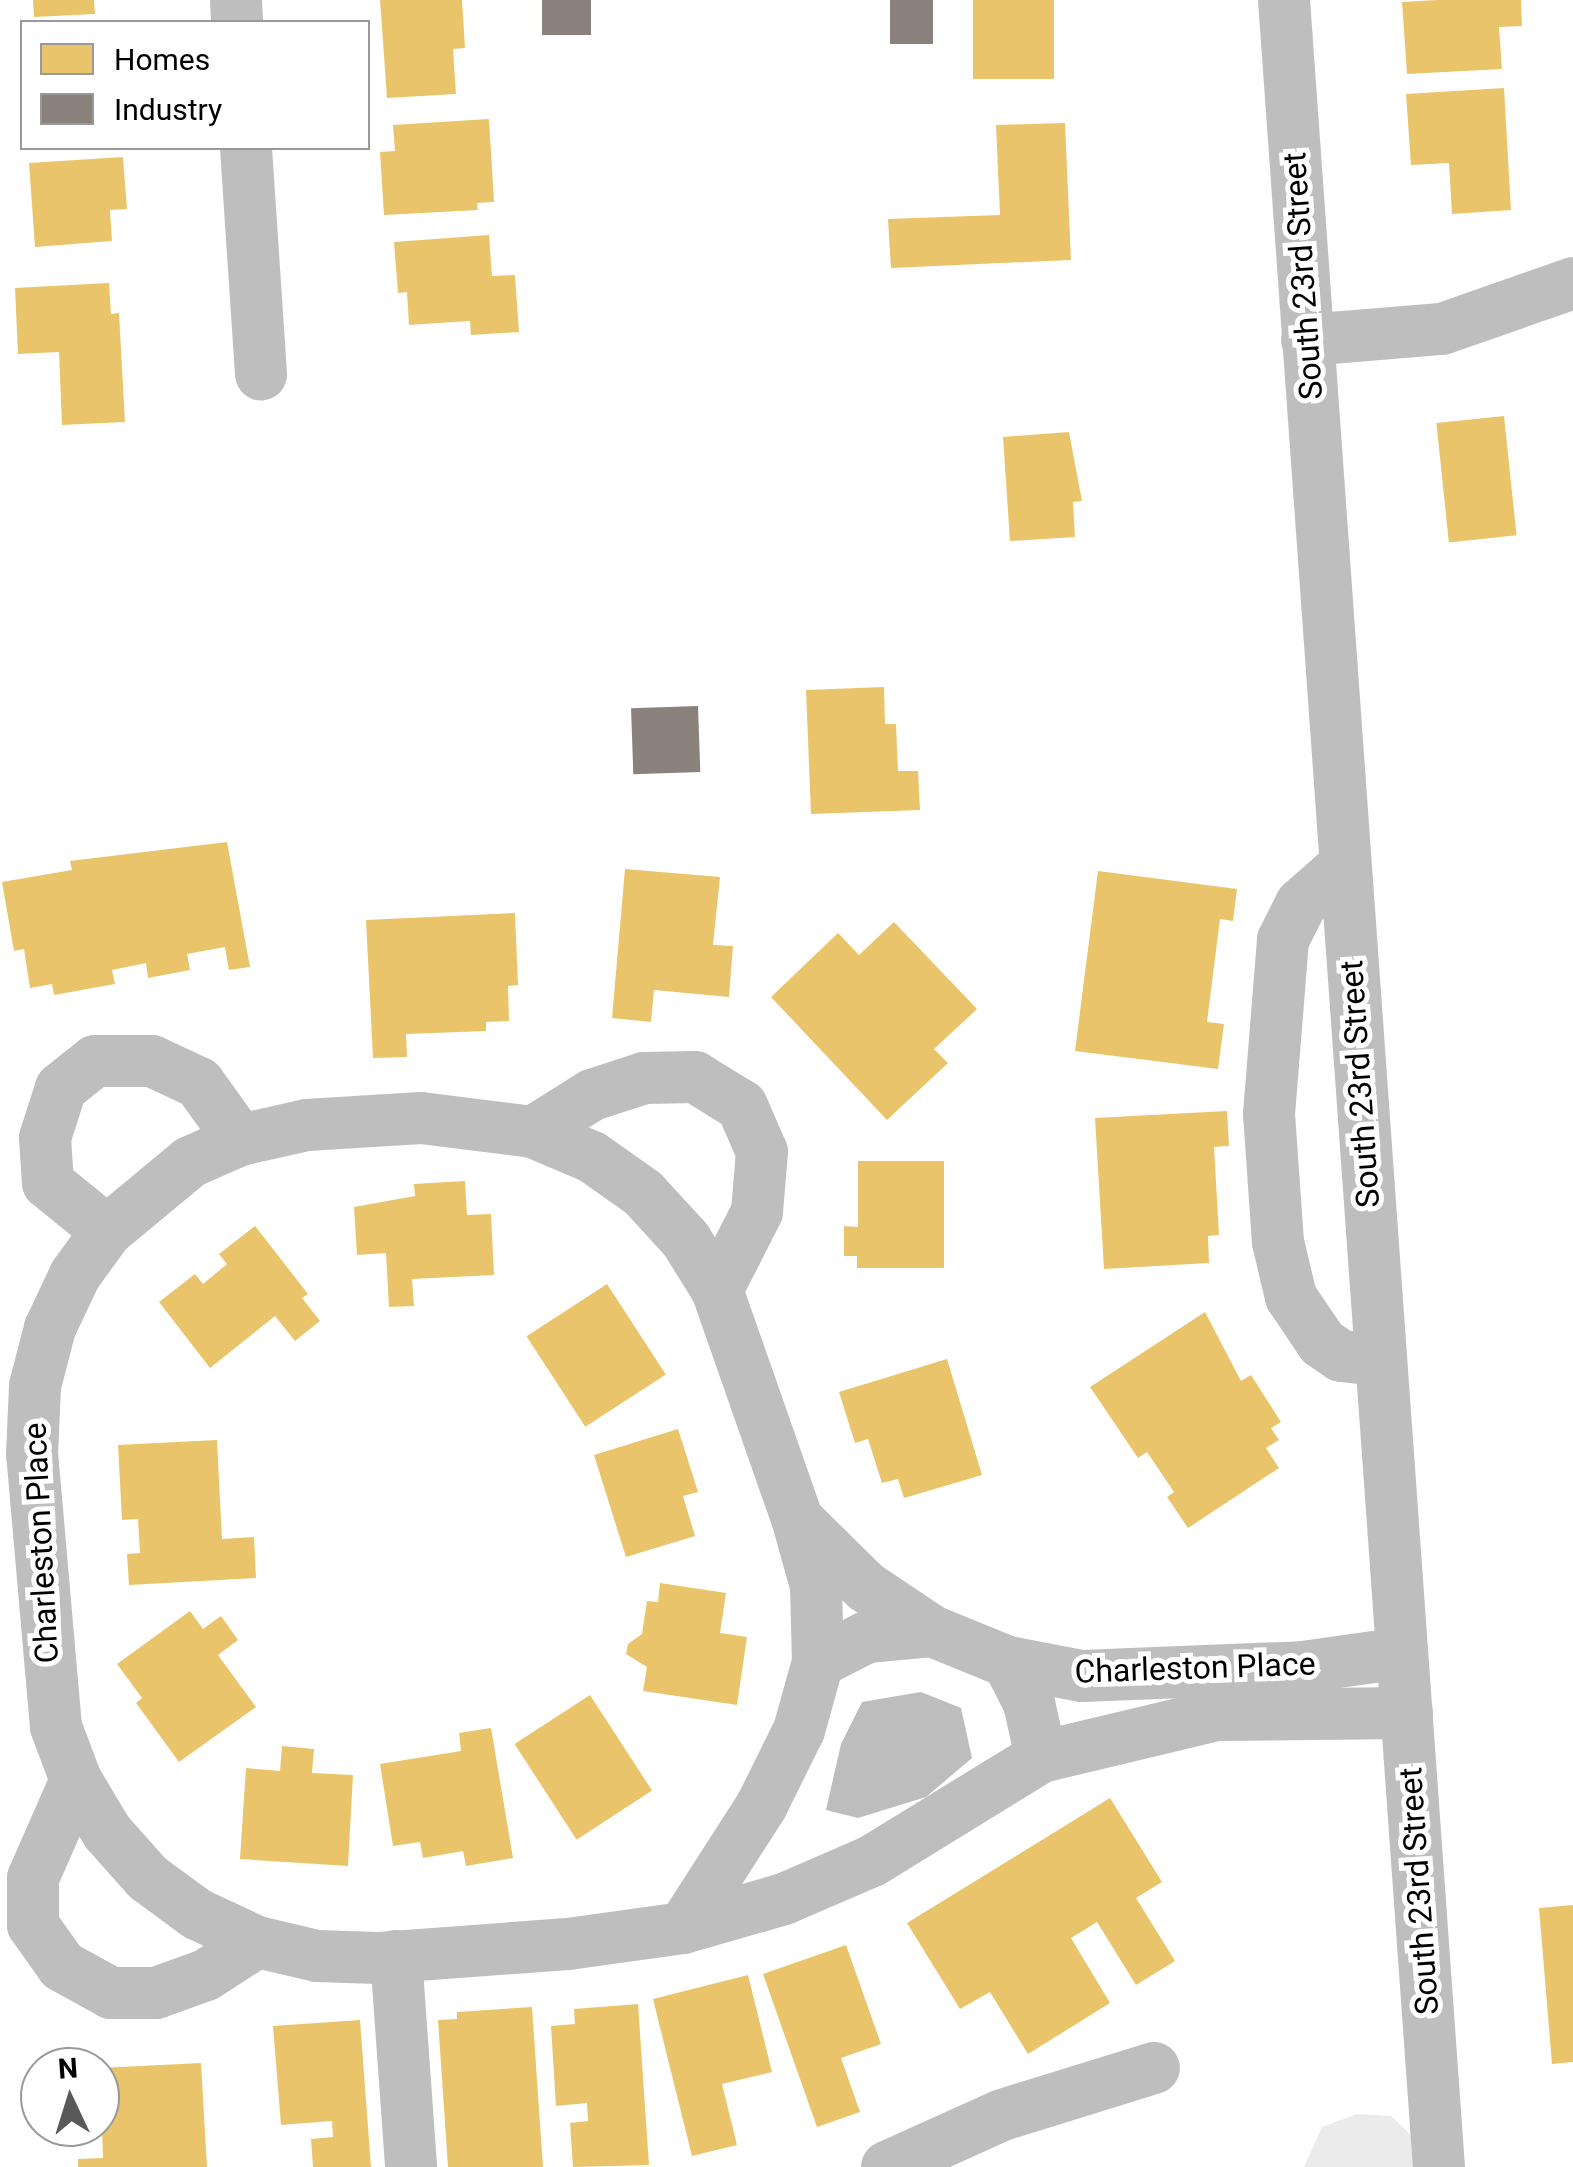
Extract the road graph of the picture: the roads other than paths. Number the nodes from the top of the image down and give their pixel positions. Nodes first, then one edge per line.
1 (1284, 0) edge
2 (246, 150) edge
3 (1573, 283) edge
4 (1307, 340) junction
5 (261, 375) dead end
6 (1344, 867) junction
7 (534, 1132) junction
8 (240, 1140) junction
9 (107, 1231) junction
10 (717, 1290) junction
11 (1380, 1360) junction
12 (796, 1518) junction
13 (932, 1631) junction
14 (1402, 1653) junction
15 (818, 1662) junction
16 (1008, 1662) junction
17 (1407, 1713) junction
18 (1041, 1756) junction
19 (76, 1780) junction
20 (683, 1928) junction
21 (257, 1942) junction
22 (396, 1956) junction
23 (1154, 2068) dead end
24 (411, 2167) edge
25 (887, 2167) edge
26 (1439, 2167) edge

1 - 4 street, South 23rd Street
2 - 5 street
3 - 4 street
4 - 6 street, South 23rd Street
6 - 11 street, South 23rd Street
6 - 11 street
7 - 8 street, Charleston Place
7 - 10 street, Charleston Place
7 - 10 street
8 - 9 street, Charleston Place
8 - 9 street
9 - 19 street, Charleston Place
10 - 12 street, Charleston Place
11 - 14 street, South 23rd Street
12 - 13 street, Charleston Place
12 - 15 street, Charleston Place
13 - 15 street
13 - 16 street, Charleston Place
14 - 16 street, Charleston Place
14 - 17 street, South 23rd Street
15 - 20 street, Charleston Place
16 - 18 street
17 - 18 street, Charleston Place
17 - 26 street, South 23rd Street
18 - 20 street, Charleston Place
19 - 21 street, Charleston Place
19 - 21 street
20 - 22 street, Charleston Place
21 - 22 street, Charleston Place
22 - 24 street
23 - 25 street

